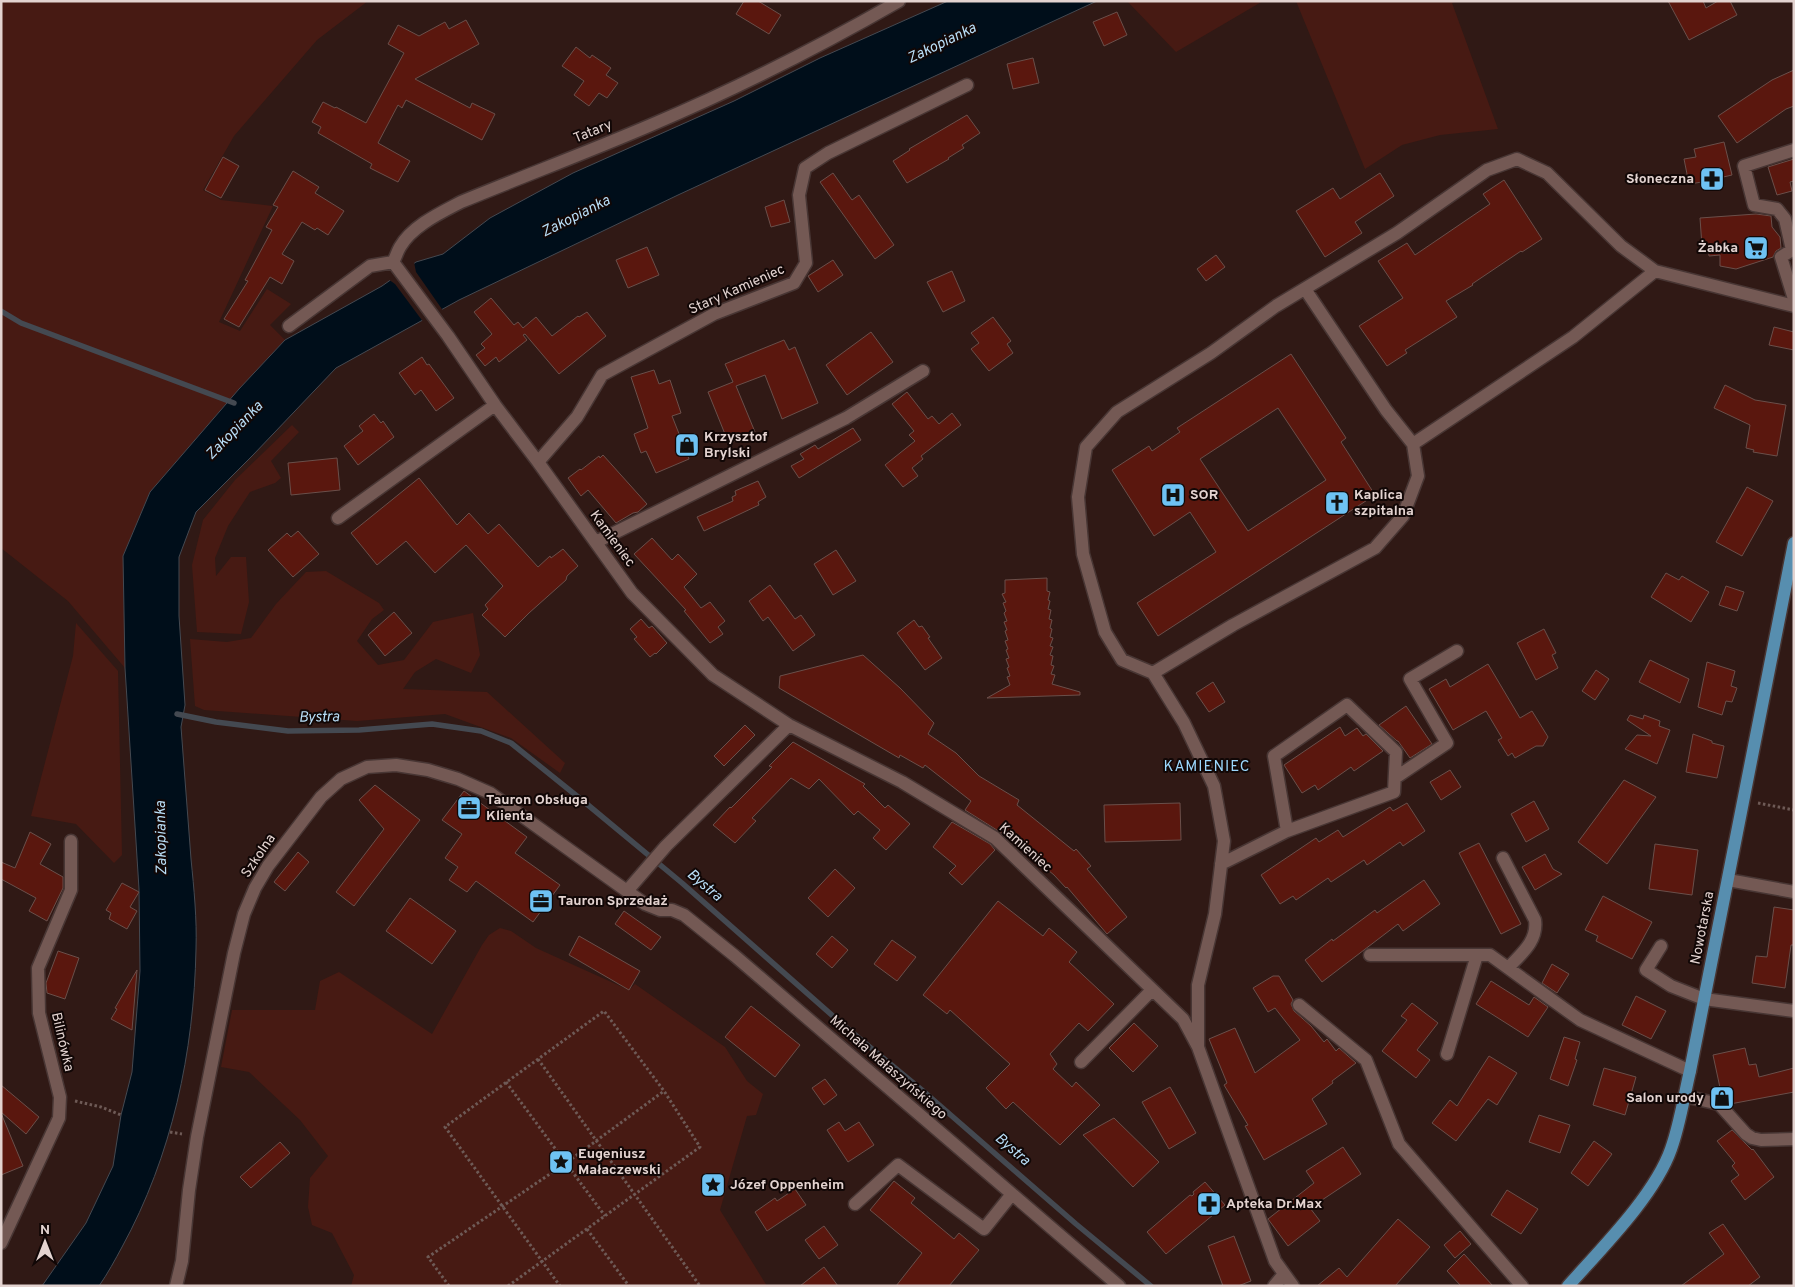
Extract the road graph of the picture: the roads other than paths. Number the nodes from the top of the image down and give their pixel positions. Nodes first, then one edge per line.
1 (899, 1) edge
2 (967, 85) dead end
3 (1794, 150) edge
4 (396, 267) junction
5 (1655, 271) junction
6 (1305, 289) junction
7 (1794, 298) edge
8 (1794, 306) edge
9 (289, 326) dead end
10 (923, 372) dead end
11 (495, 405) junction
12 (1413, 444) junction
13 (538, 462) junction
14 (338, 518) dead end
15 (596, 542) junction
16 (1794, 543) edge
17 (1457, 651) dead end
18 (1153, 673) junction
19 (789, 725) junction
20 (1395, 778) junction
21 (1287, 831) junction
22 (71, 840) dead end
23 (1502, 858) dead end
24 (1221, 864) junction
25 (1728, 880) junction
26 (627, 891) junction
27 (1794, 892) edge
28 (1661, 946) dead end
29 (1370, 955) dead end
30 (1477, 955) junction
31 (1508, 968) junction
32 (1152, 990) junction
33 (1704, 999) junction
34 (1299, 1005) dead end
35 (1794, 1011) edge
36 (1198, 1046) junction
37 (1447, 1054) dead end
38 (1081, 1062) dead end
39 (1690, 1071) junction
40 (1684, 1096) junction
41 (1794, 1139) edge
42 (1012, 1194) junction
43 (854, 1204) dead end
44 (1, 1243) edge
45 (1284, 1274) junction
46 (176, 1286) edge
47 (1120, 1286) edge
48 (1274, 1286) edge
49 (1293, 1286) edge
50 (1522, 1286) edge
51 (1568, 1286) edge

1 - 4 street, Tatary
2 - 13 street, Stary Kamieniec
3 - 7 street
4 - 9 street
4 - 11 street, Kamieniec
5 - 6 street
5 - 8 street
5 - 12 street
6 - 12 street
6 - 18 street
10 - 15 street
11 - 13 street, Kamieniec
11 - 14 street
12 - 18 street
13 - 15 street, Kamieniec
15 - 19 street, Kamieniec
16 - 25 main road, Nowotarska
17 - 20 street
18 - 24 street, Kamieniec
19 - 26 street
19 - 32 street, Kamieniec
20 - 21 street
20 - 21 street
21 - 24 street
22 - 44 street, Bilinówka
23 - 31 street
24 - 36 street, Kamieniec
25 - 27 street
25 - 33 main road, Nowotarska
26 - 42 street, Michała Małaszyńskiego
26 - 46 street, Szkolna
28 - 33 street
29 - 30 street
30 - 31 street
30 - 37 street
31 - 39 street
32 - 36 street, Kamieniec
32 - 38 street
33 - 35 street
33 - 39 main road, Nowotarska
34 - 50 street
36 - 45 street, Kamieniec
39 - 40 main road, Nowotarska
40 - 41 street
40 - 51 main road, Nowotarska
42 - 43 street
42 - 47 street, Michała Małaszyńskiego
45 - 48 street
45 - 49 street, Kamieniec

